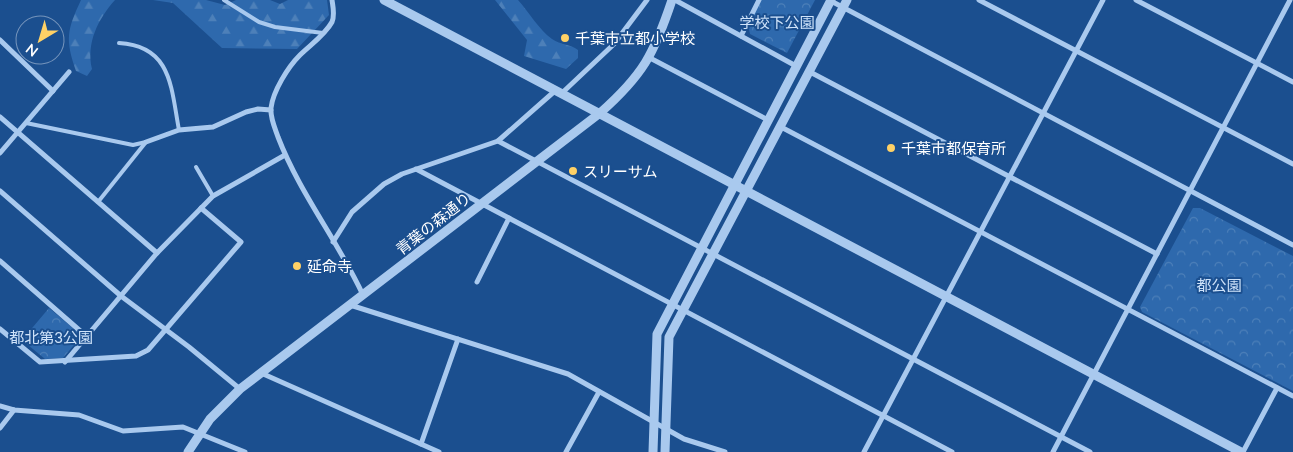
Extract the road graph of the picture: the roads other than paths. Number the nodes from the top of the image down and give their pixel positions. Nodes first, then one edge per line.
1 (224, 0) edge
2 (332, 0) edge
3 (384, 0) edge
4 (647, 0) edge
5 (673, 0) edge
6 (760, 0) edge
7 (831, 0) edge
8 (979, 0) edge
9 (1102, 0) edge
10 (1136, 0) edge
11 (1290, 0) edge
12 (846, 4) edge
13 (323, 33) junction
14 (741, 36) junction
15 (0, 40) edge
16 (118, 43) dead end
17 (1075, 50) junction
18 (650, 58) junction
19 (1257, 63) junction
20 (796, 66) junction
21 (69, 72) dead end
22 (810, 72) junction
23 (1293, 82) edge
24 (52, 91) junction
25 (559, 92) junction
26 (270, 110) junction
27 (600, 113) junction
28 (1042, 114) junction
29 (0, 117) edge
30 (768, 120) junction
31 (26, 123) junction
32 (781, 126) junction
33 (1224, 126) junction
34 (179, 130) junction
35 (18, 132) junction
36 (498, 141) junction
37 (146, 142) junction
38 (0, 153) edge
39 (285, 155) junction
40 (537, 161) junction
41 (1293, 164) edge
42 (196, 167) dead end
43 (416, 169) junction
44 (1009, 177) junction
45 (735, 183) junction
46 (746, 189) junction
47 (0, 191) edge
48 (1190, 191) junction
49 (214, 196) junction
50 (98, 202) junction
51 (482, 203) junction
52 (201, 208) junction
53 (509, 218) junction
54 (980, 232) junction
55 (333, 242) junction
56 (1293, 245) edge
57 (702, 248) junction
58 (157, 253) junction
59 (713, 254) junction
60 (1157, 254) junction
61 (0, 261) edge
62 (476, 282) dead end
63 (363, 295) junction
64 (121, 296) junction
65 (945, 296) junction
66 (673, 304) junction
67 (350, 305) junction
68 (1128, 309) junction
69 (684, 310) junction
70 (0, 329) edge
71 (167, 329) junction
72 (86, 336) junction
73 (458, 340) junction
74 (913, 359) junction
75 (65, 362) junction
76 (260, 373) junction
77 (1094, 374) junction
78 (1277, 388) junction
79 (240, 389) junction
80 (599, 392) junction
81 (1293, 396) edge
82 (0, 406) edge
83 (14, 410) junction
84 (883, 415) junction
85 (654, 422) junction
86 (0, 428) edge
87 (666, 429) junction
88 (200, 432) junction
89 (1061, 437) junction
90 (421, 444) junction
91 (188, 452) edge
92 (245, 452) edge
93 (439, 452) edge
94 (566, 452) edge
95 (653, 452) edge
96 (665, 452) edge
97 (724, 452) edge
98 (864, 452) edge
99 (952, 452) edge
100 (1053, 452) edge
101 (1090, 452) edge
102 (1242, 452) edge

1 - 13 lane
2 - 13 street
3 - 25 street
4 - 25 street
5 - 14 street
5 - 18 street, 青葉の森通り
6 - 14 street
7 - 12 street
7 - 20 street
8 - 17 street
9 - 17 street
10 - 19 street
11 - 19 street
12 - 22 street
12 - 28 street
13 - 26 street
14 - 20 street
15 - 24 street
16 - 34 lane
17 - 28 street
17 - 33 street
18 - 27 street, 青葉の森通り
18 - 30 street
19 - 23 street
19 - 33 street
20 - 30 street
21 - 24 street
22 - 32 street
22 - 44 street
24 - 31 street
25 - 27 street
25 - 36 street
26 - 34 street
26 - 39 street
27 - 40 street, 青葉の森通り
27 - 45 street
28 - 44 street
28 - 48 street
29 - 35 street
30 - 45 street
31 - 35 street
31 - 37 lane
32 - 46 street
32 - 54 street
33 - 41 street
33 - 48 street
34 - 37 street
35 - 38 street
35 - 50 street
36 - 40 street
36 - 43 street
37 - 50 lane
39 - 49 street
39 - 55 street
40 - 51 street, 青葉の森通り
40 - 57 street
42 - 49 lane
43 - 51 street
43 - 55 street
44 - 54 street
44 - 60 street
45 - 46 street
45 - 57 street
46 - 59 street
46 - 65 street
47 - 64 street
48 - 56 street
48 - 60 street
49 - 52 street
50 - 58 street
51 - 53 street
51 - 63 street, 青葉の森通り
52 - 58 street
52 - 71 street
53 - 62 street
53 - 66 street
54 - 65 street
54 - 68 street
55 - 63 street
57 - 59 street
57 - 66 street
58 - 64 street
59 - 69 street
59 - 74 street
60 - 68 street
61 - 72 street
63 - 67 street, 青葉の森通り
64 - 71 street
64 - 72 street
65 - 74 street
65 - 77 street
66 - 69 street
66 - 85 street
67 - 73 street
67 - 76 street, 青葉の森通り
68 - 77 street
68 - 78 street
69 - 84 street
69 - 87 street
70 - 75 street
71 - 75 street
71 - 79 street
72 - 75 street
73 - 80 street
73 - 90 street
74 - 84 street
74 - 89 street
76 - 79 street, 青葉の森通り
76 - 90 street
77 - 89 street
77 - 102 street
78 - 81 street
78 - 102 street
79 - 88 street, 青葉の森通り
80 - 85 street
80 - 94 street
82 - 83 street
83 - 86 street
83 - 88 street
84 - 98 street
84 - 99 street
85 - 87 street
85 - 95 street
87 - 96 street
87 - 97 street
88 - 91 street, 青葉の森通り
88 - 92 street
89 - 100 street
89 - 101 street
90 - 93 street

